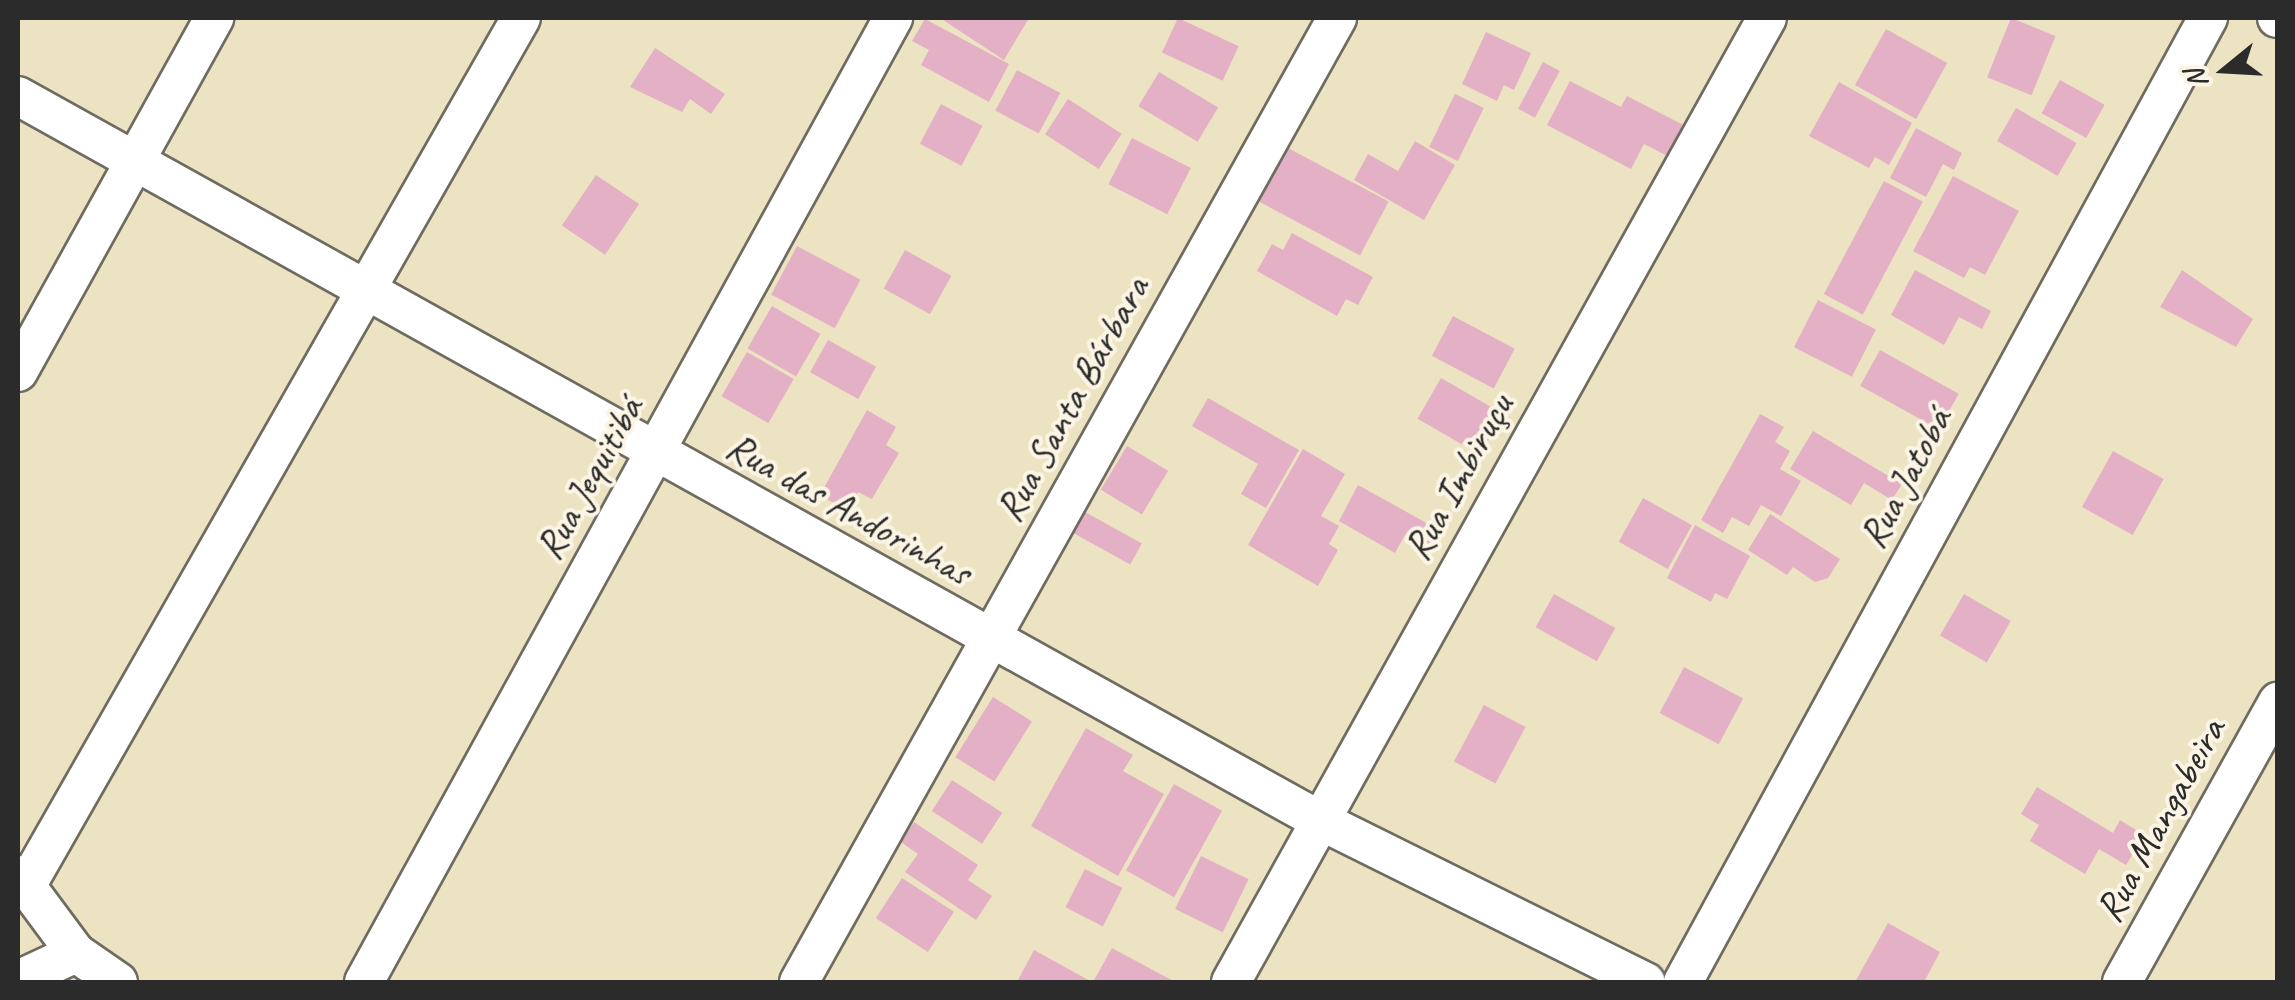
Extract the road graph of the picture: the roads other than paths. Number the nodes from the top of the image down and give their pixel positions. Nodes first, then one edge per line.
1 (214, 18) edge
2 (521, 18) edge
3 (894, 18) edge
4 (1337, 18) edge
5 (1767, 18) edge
6 (2208, 18) edge
7 (18, 96) edge
8 (134, 162) junction
9 (370, 292) junction
10 (18, 372) edge
11 (654, 453) junction
12 (991, 638) junction
13 (2278, 702) edge
14 (1317, 819) junction
15 (21, 881) edge
16 (76, 953) junction
17 (18, 980) edge
18 (118, 982) edge
19 (364, 982) edge
20 (799, 982) edge
21 (1231, 982) edge
22 (1646, 982) edge
23 (1683, 982) edge
24 (2122, 982) edge

1 - 8 street
2 - 9 street
3 - 11 street, Rua Jequitibá
4 - 12 street, Rua Santa Bárbara
5 - 14 street, Rua Imbiruçu
6 - 23 street, Rua Jatobá
7 - 8 street, Rua das Andorinhas
8 - 9 street, Rua das Andorinhas
8 - 10 street
9 - 11 street, Rua das Andorinhas
9 - 15 street
11 - 12 street, Rua das Andorinhas
11 - 19 street, Rua Jequitibá
12 - 14 street, Rua das Andorinhas
12 - 20 street, Rua Santa Bárbara
13 - 24 street, Rua Mangabeira
14 - 21 street, Rua Imbiruçu
14 - 22 street, Rua das Andorinhas
15 - 16 street
16 - 17 street
16 - 18 street

